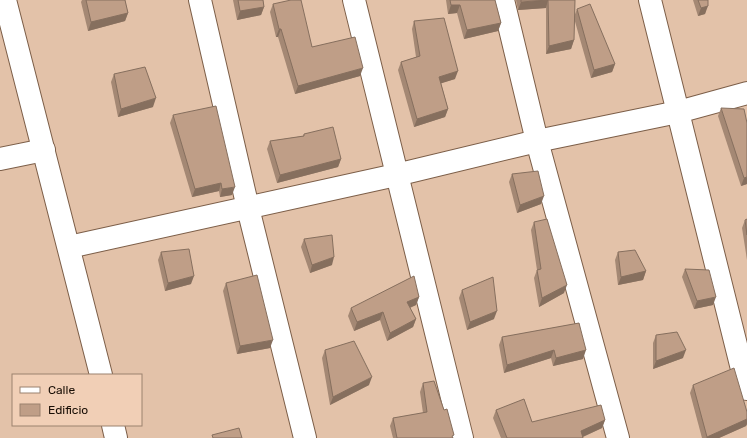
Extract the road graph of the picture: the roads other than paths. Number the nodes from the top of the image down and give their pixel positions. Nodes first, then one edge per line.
1 (5, 0) edge
2 (200, 0) edge
3 (354, 0) edge
4 (503, 0) edge
5 (650, 0) edge
6 (747, 93) edge
7 (678, 112) junction
8 (537, 141) junction
9 (44, 150) junction
10 (0, 159) edge
11 (396, 175) junction
12 (248, 208) junction
13 (70, 247) junction
14 (101, 374) edge
15 (747, 389) edge
16 (113, 426) edge
17 (116, 438) edge
18 (305, 438) edge
19 (462, 438) edge
20 (618, 438) edge

1 - 9 street
2 - 12 street
3 - 11 street
4 - 8 street
5 - 7 street
6 - 7 street
7 - 8 street
7 - 15 street
8 - 11 street
8 - 20 street
9 - 10 street
9 - 13 street
11 - 12 street
11 - 19 street
12 - 13 street
12 - 18 street
13 - 14 street
16 - 17 street

